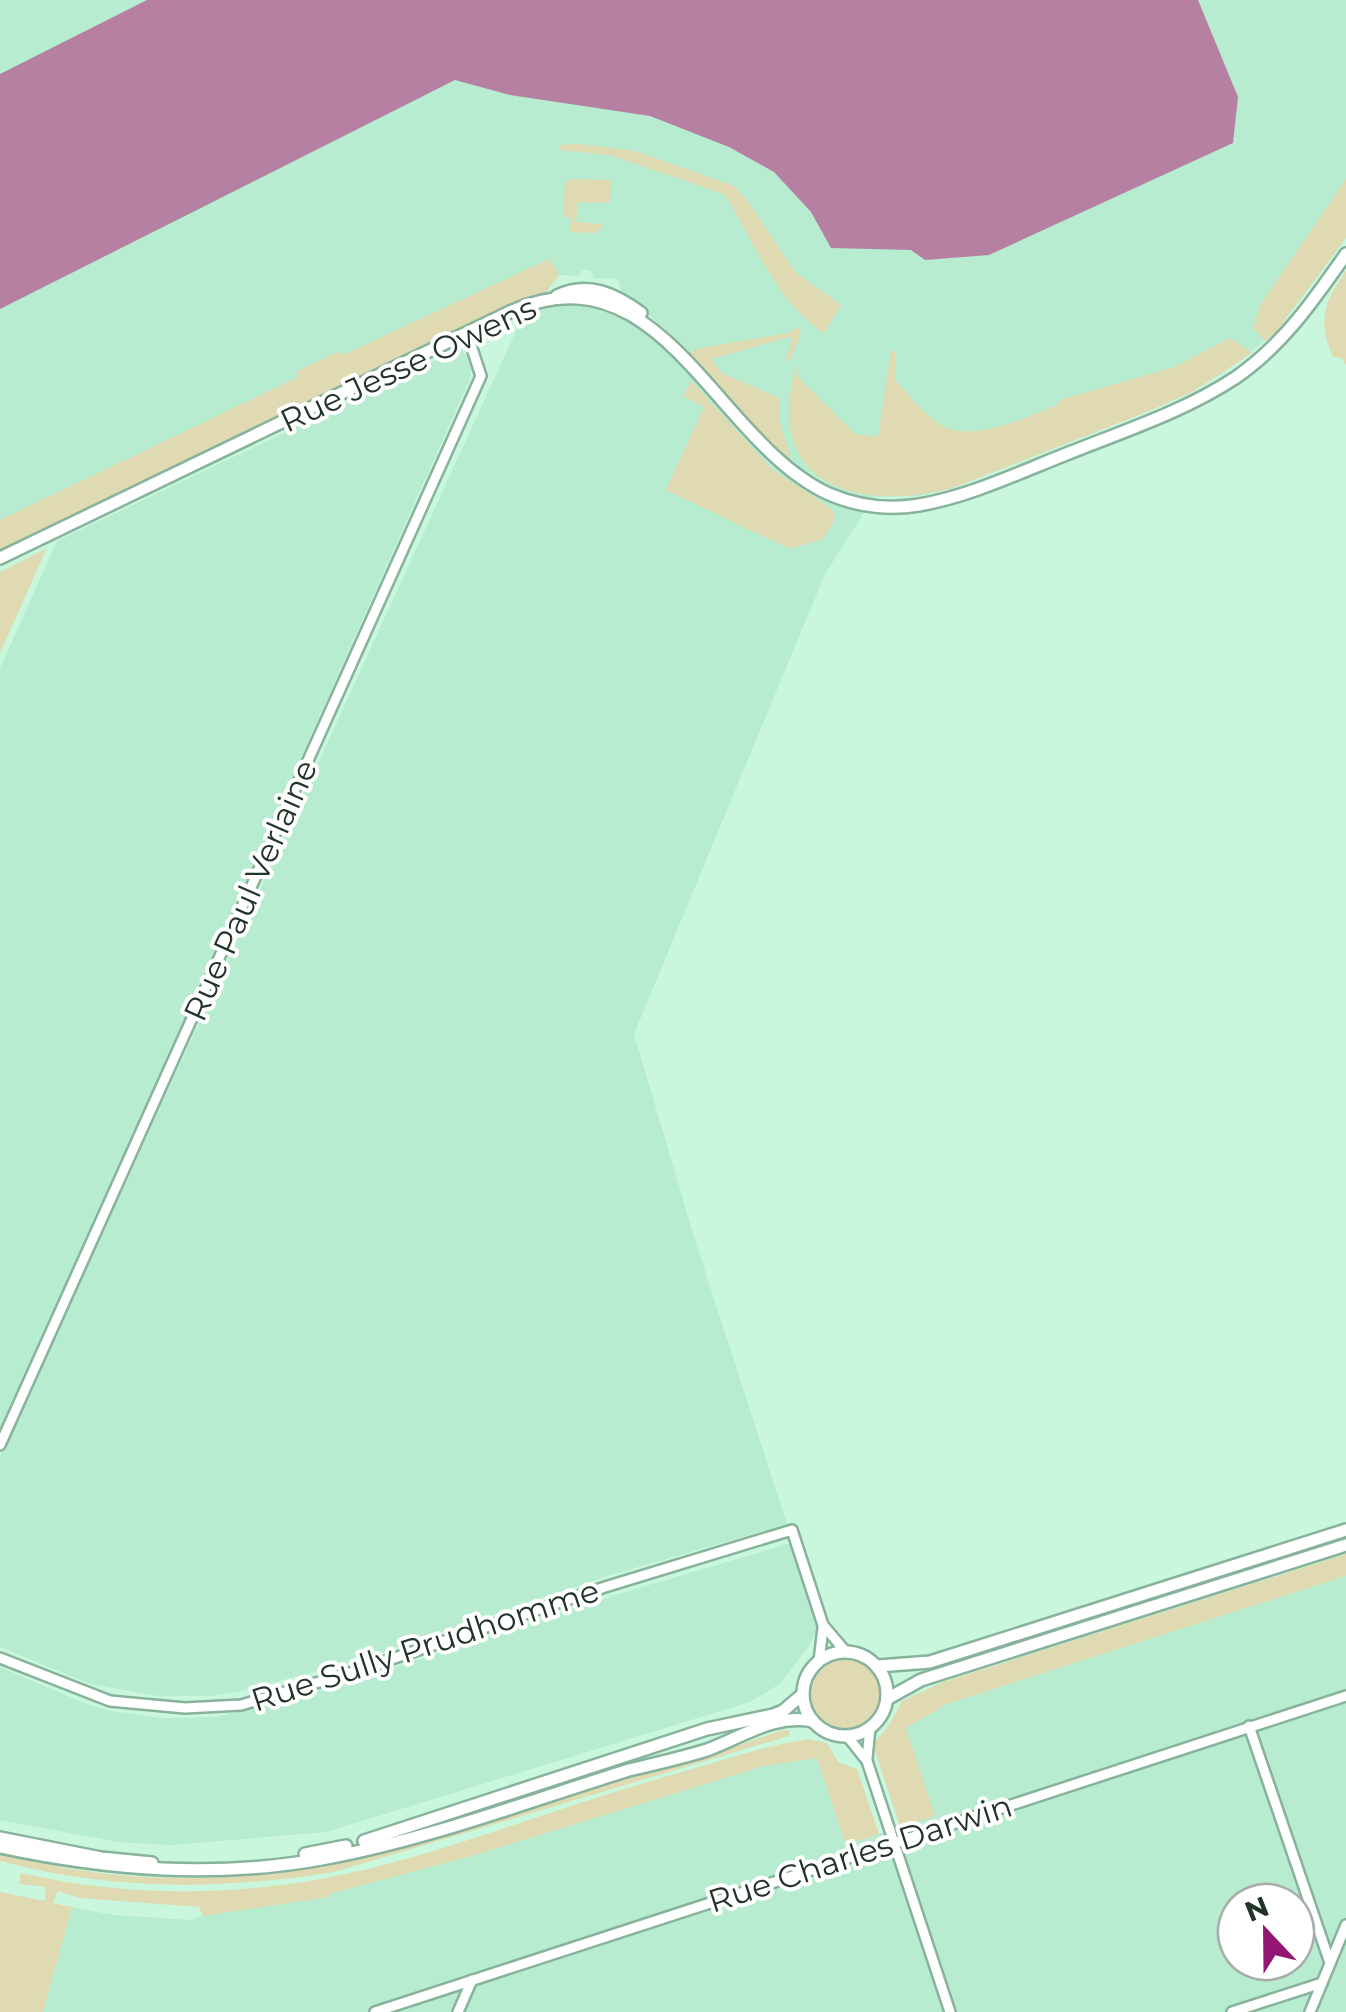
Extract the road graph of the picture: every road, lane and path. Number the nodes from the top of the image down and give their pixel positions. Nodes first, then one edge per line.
1 (1346, 254) edge
2 (467, 333) junction
3 (0, 558) edge
4 (0, 1445) edge
5 (1346, 1530) edge
6 (1346, 1544) edge
7 (824, 1625) junction
8 (846, 1652) junction
9 (0, 1658) edge
10 (819, 1661) junction
11 (878, 1666) junction
12 (803, 1694) junction
13 (1346, 1696) edge
14 (887, 1699) junction
15 (813, 1721) junction
16 (1250, 1726) junction
17 (870, 1728) junction
18 (847, 1736) junction
19 (867, 1761) junction
20 (0, 1838) edge
21 (893, 1842) junction
22 (0, 1847) edge
23 (1346, 1924) edge
24 (1330, 1963) junction
25 (472, 1980) junction
26 (1322, 1983) junction
27 (376, 2012) edge
28 (458, 2012) edge
29 (950, 2012) edge
30 (1232, 2012) edge
31 (1310, 2012) edge

1 - 2 main road, Rue Jesse Owens
2 - 3 main road, Rue Jesse Owens
2 - 4 street, Rue Paul Verlaine
5 - 11 main road
6 - 14 main road
7 - 8 street
7 - 9 street, Rue Sully Prudhomme
7 - 10 street
8 - 10 main road
8 - 11 main road
10 - 12 main road
11 - 14 main road
12 - 15 main road
12 - 20 main road
13 - 16 street, Rue Charles Darwin
14 - 17 main road
15 - 18 main road
15 - 22 main road
16 - 21 street, Rue Charles Darwin
16 - 24 street
17 - 18 main road
17 - 19 street
18 - 19 street
19 - 21 street
21 - 25 street, Rue Charles Darwin
21 - 29 street
23 - 24 street
24 - 26 street
25 - 27 street, Rue Charles Darwin
25 - 28 street
26 - 30 street
26 - 31 street

